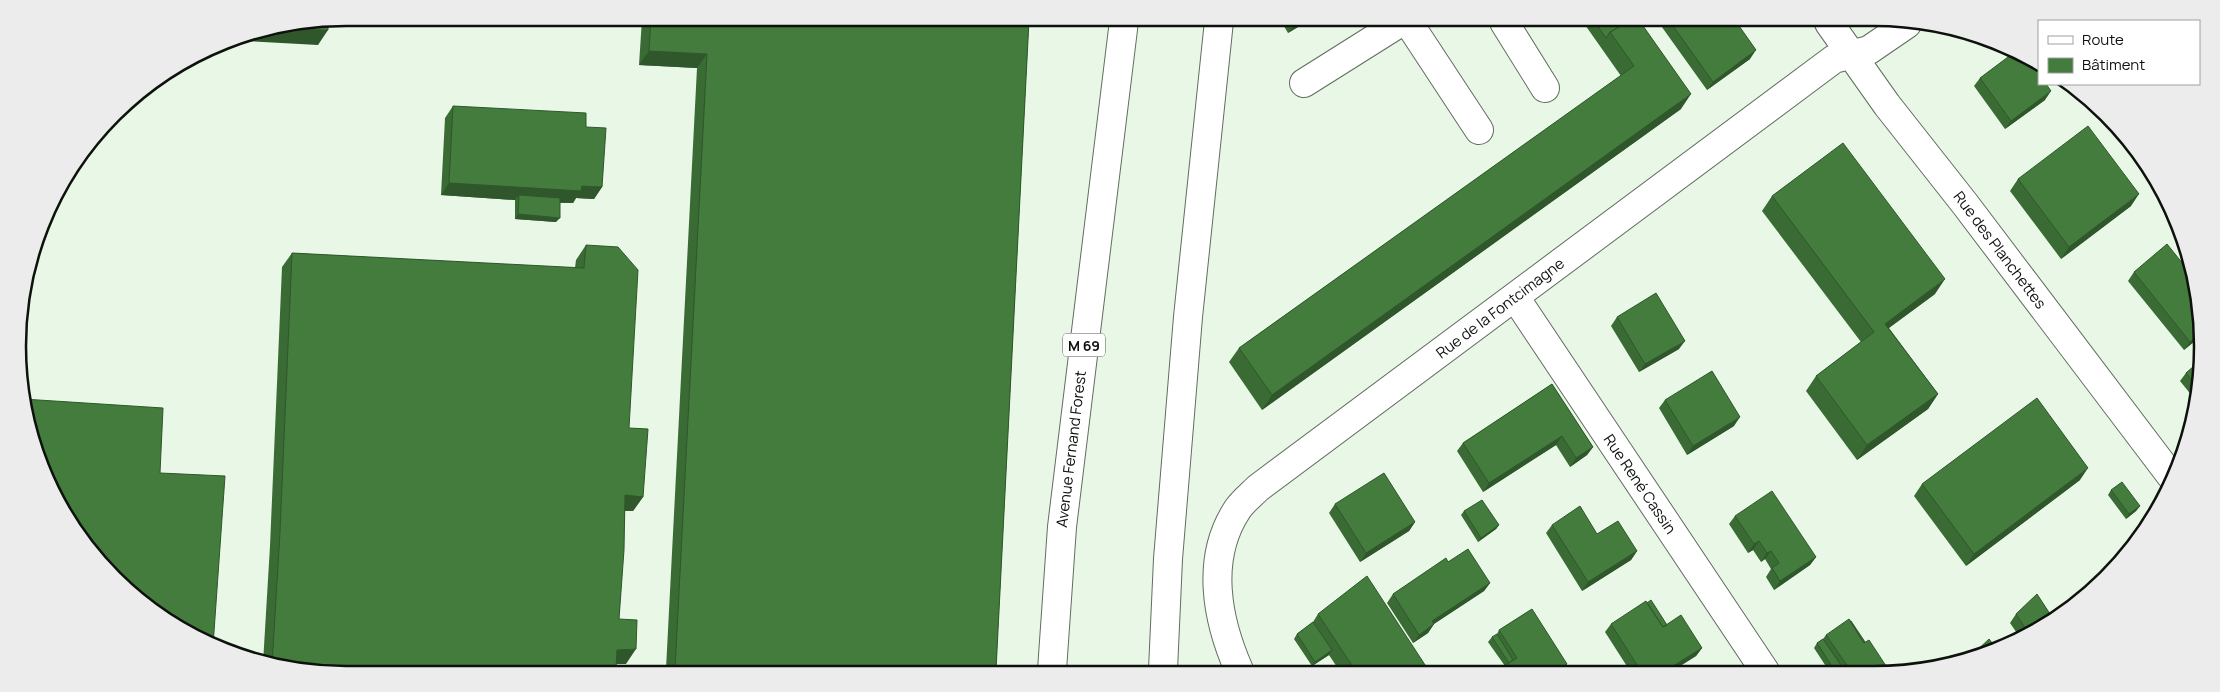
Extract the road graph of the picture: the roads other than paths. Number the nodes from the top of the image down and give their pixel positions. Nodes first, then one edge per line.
1 (1123, 26) edge
2 (1218, 26) edge
3 (1395, 26) edge
4 (1411, 26) edge
5 (1507, 26) edge
6 (1831, 26) edge
7 (1902, 28) edge
8 (1852, 54) junction
9 (1304, 83) dead end
10 (1546, 88) dead end
11 (1479, 130) dead end
12 (1515, 297) junction
13 (2168, 471) edge
14 (1052, 666) edge
15 (1163, 666) edge
16 (1237, 666) edge
17 (1763, 666) edge

1 - 14 street, Avenue Fernand Forest / M 69
2 - 15 street
3 - 9 street
4 - 11 street
5 - 10 street
6 - 8 street, Rue des Planchettes
7 - 8 street, Rue de la Fontcimagne
8 - 12 street, Rue de la Fontcimagne
8 - 13 street, Rue des Planchettes
12 - 16 street, Rue de la Fontcimagne
12 - 17 street, Rue René Cassin

